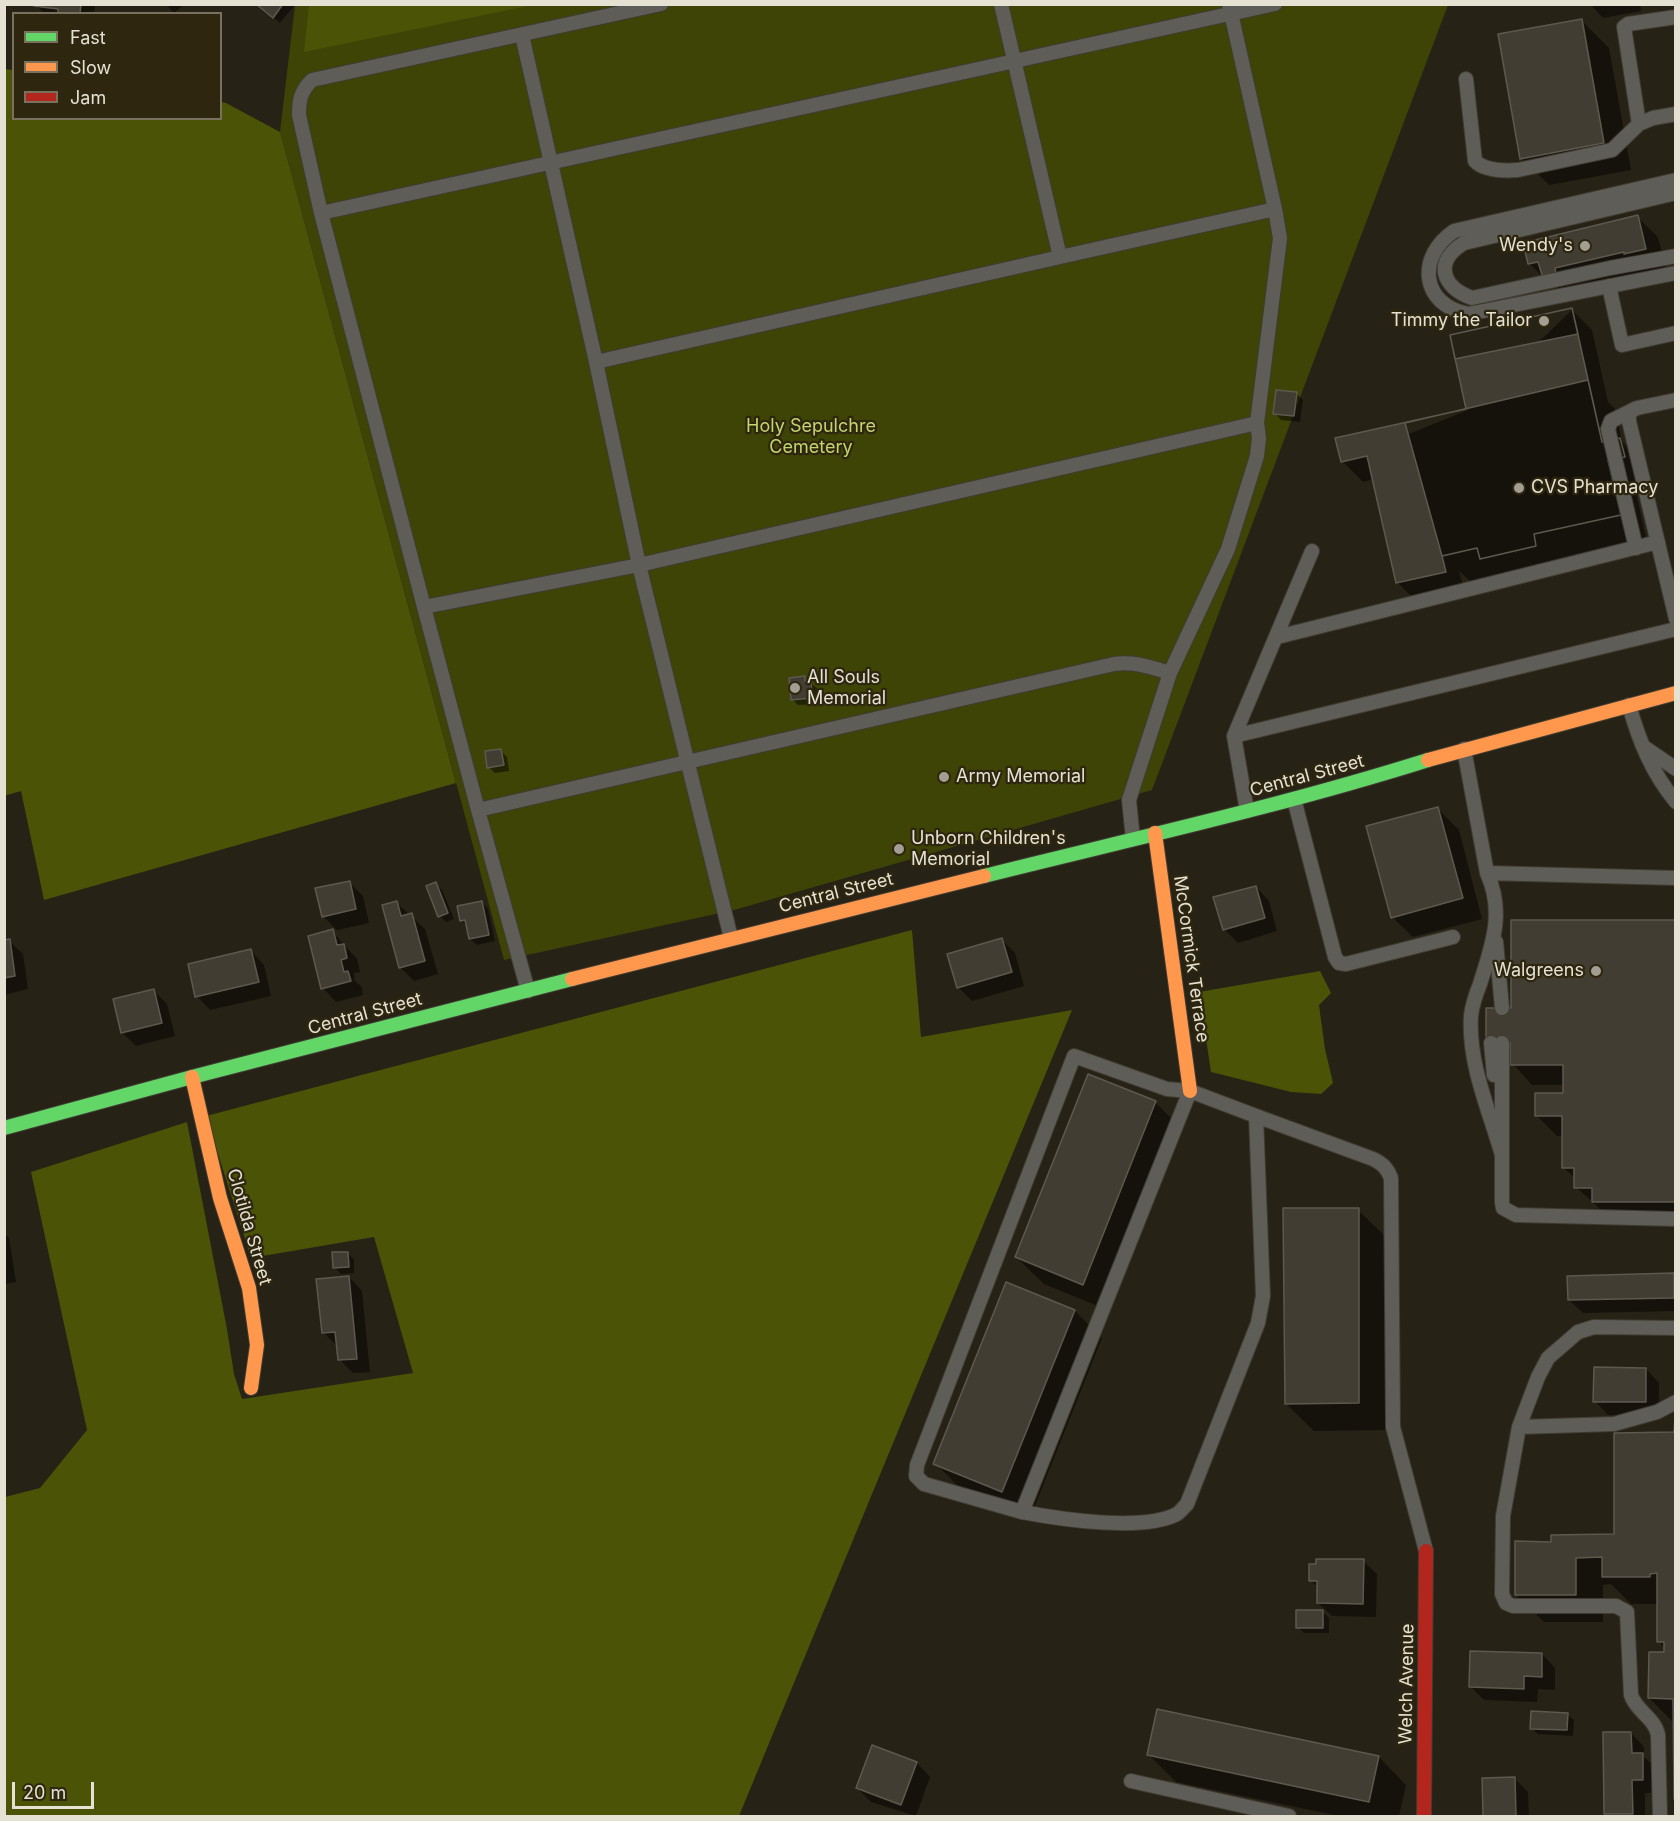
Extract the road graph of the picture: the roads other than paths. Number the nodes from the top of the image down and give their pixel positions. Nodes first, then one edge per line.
1 (661, 4) edge
2 (1001, 4) edge
3 (1275, 4) edge
4 (1231, 9) edge
5 (1676, 17) edge
6 (522, 35) junction
7 (1015, 60) junction
8 (1466, 79) dead end
9 (1676, 114) edge
10 (1639, 124) junction
11 (551, 161) junction
12 (1676, 180) edge
13 (1659, 184) junction
14 (1676, 186) edge
15 (1676, 194) edge
16 (1275, 209) junction
17 (321, 213) junction
18 (1676, 256) edge
19 (1060, 257) junction
20 (1676, 273) edge
21 (1609, 286) junction
22 (1676, 333) edge
23 (596, 362) junction
24 (1676, 400) edge
25 (1629, 412) junction
26 (1257, 423) junction
27 (1658, 542) junction
28 (1636, 548) junction
29 (1312, 551) dead end
30 (639, 566) junction
31 (424, 608) junction
32 (1676, 619) edge
33 (1676, 629) edge
34 (1277, 637) junction
35 (1170, 673) junction
36 (1676, 693) edge
37 (1629, 704) junction
38 (1234, 736) junction
39 (1640, 744) junction
40 (1464, 748) junction
41 (688, 760) junction
42 (1676, 769) edge
43 (1294, 798) junction
44 (1676, 802) edge
45 (478, 810) junction
46 (1247, 811) junction
47 (1155, 833) junction
48 (1133, 838) junction
49 (1487, 873) junction
50 (1676, 878) edge
51 (1496, 934) junction
52 (1453, 937) dead end
53 (731, 938) junction
54 (528, 991) junction
55 (1497, 1008) dead end
56 (1496, 1043) dead end
57 (192, 1077) junction
58 (1190, 1091) junction
59 (1256, 1116) junction
60 (4, 1128) edge
61 (1502, 1155) junction
62 (1676, 1219) edge
63 (1676, 1328) edge
64 (251, 1388) dead end
65 (1676, 1402) edge
66 (1519, 1427) junction
67 (1022, 1512) junction
68 (1426, 1551) joint
69 (1131, 1781) dead end
70 (1288, 1816) edge
71 (1424, 1816) edge
72 (1660, 1816) edge

1 - 6 lane
2 - 7 lane
3 - 4 lane
4 - 7 lane
4 - 16 lane
5 - 10 lane
6 - 11 lane
6 - 17 lane
7 - 11 lane
7 - 19 lane
8 - 10 lane
9 - 10 lane
11 - 17 lane
11 - 23 lane
12 - 13 lane
13 - 14 lane
13 - 21 lane
15 - 18 lane
16 - 19 lane
16 - 26 lane
17 - 31 lane
19 - 23 lane
20 - 21 lane
21 - 22 lane
23 - 30 lane
24 - 25 lane
25 - 27 lane
25 - 28 lane
26 - 30 lane
26 - 35 lane
27 - 28 lane
27 - 32 lane
28 - 34 lane
29 - 34 lane
30 - 31 lane
30 - 41 lane
31 - 45 lane
33 - 38 lane
34 - 38 lane
35 - 41 lane
35 - 48 lane
36 - 37 main road, Central Street
37 - 39 lane
37 - 40 main road, Central Street
38 - 46 lane
39 - 42 lane
39 - 44 lane
40 - 43 main road, Central Street
40 - 49 lane
41 - 45 lane
41 - 53 lane
43 - 46 main road, Central Street
43 - 52 lane
45 - 54 lane
46 - 47 main road, Central Street
47 - 48 main road, Central Street
47 - 58 main road, McCormick Terrace
48 - 53 main road, Central Street
49 - 50 lane
49 - 51 lane
51 - 55 lane
51 - 61 lane
53 - 54 main road, Central Street
54 - 57 main road, Central Street
56 - 61 lane
57 - 60 main road, Central Street
57 - 64 main road, Clotilda Street
58 - 59 lane
58 - 67 lane
58 - 67 lane
59 - 67 lane
59 - 68 lane
61 - 62 lane
63 - 66 lane
65 - 66 lane
66 - 72 lane
68 - 71 main road, Welch Avenue
69 - 70 lane

